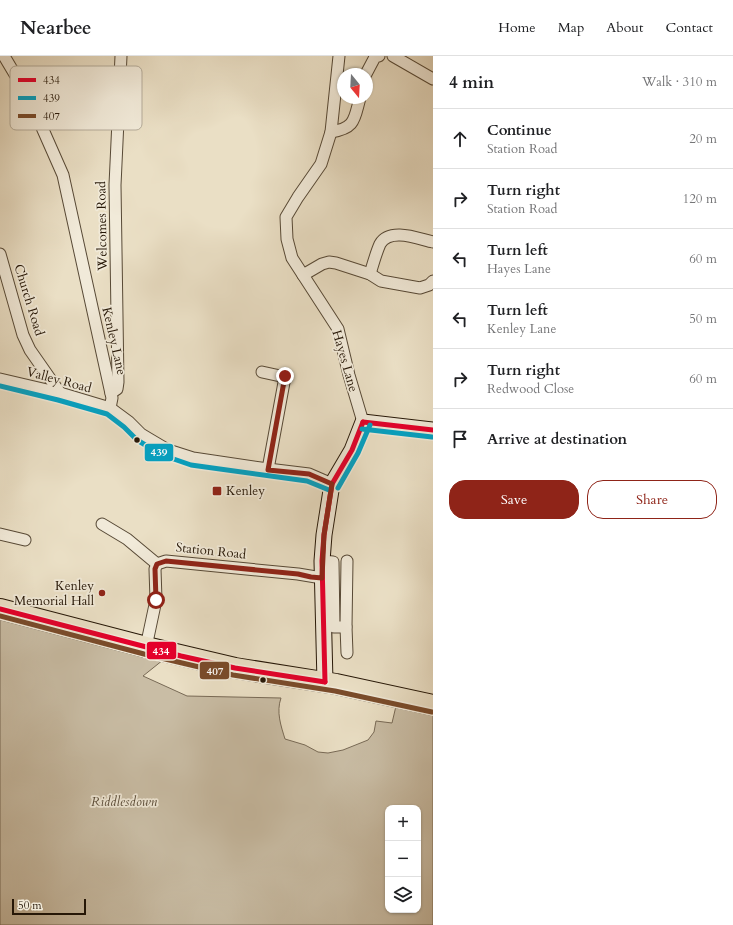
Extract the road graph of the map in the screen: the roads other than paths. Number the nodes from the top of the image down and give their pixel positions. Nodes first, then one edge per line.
1 (4, 56) edge
2 (121, 56) edge
3 (340, 56) edge
4 (379, 56) edge
5 (394, 56) edge
6 (10, 66) edge
7 (121, 66) edge
8 (369, 68) edge
9 (433, 79) edge
10 (358, 104) edge
11 (43, 130) edge
12 (118, 130) edge
13 (331, 132) junction
14 (433, 242) edge
15 (0, 254) edge
16 (370, 274) junction
17 (303, 275) junction
18 (433, 281) edge
19 (262, 372) dead end
20 (0, 379) edge
21 (60, 393) junction
22 (111, 393) junction
23 (110, 408) junction
24 (363, 422) junction
25 (433, 430) edge
26 (268, 470) junction
27 (332, 484) junction
28 (102, 524) dead end
29 (0, 534) edge
30 (25, 540) dead end
31 (322, 561) junction
32 (347, 561) dead end
33 (157, 564) junction
34 (322, 578) junction
35 (0, 609) edge
36 (346, 627) junction
37 (146, 647) junction
38 (347, 653) dead end
39 (325, 682) junction
40 (433, 705) edge

1 - 6 street, Kenley Lane
2 - 7 street, Welcomes Road
3 - 13 street, Hayes Lane
4 - 8 street
5 - 9 street
10 - 13 street
11 - 22 street, Kenley Lane
12 - 22 street, Welcomes Road
13 - 17 street, Hayes Lane
14 - 16 street
15 - 21 street, Church Road
16 - 17 street
16 - 18 street
17 - 24 street, Hayes Lane
19 - 26 street
20 - 21 street, Valley Road
21 - 23 street, Valley Road
22 - 23 street, Kenley Lane
23 - 26 street
24 - 25 street
24 - 27 street
26 - 27 street
27 - 31 street
28 - 33 street
29 - 30 street
31 - 34 street
31 - 36 street
32 - 36 street
33 - 34 street, Station Road
33 - 37 street
34 - 39 street
35 - 37 highway
36 - 38 street
37 - 39 highway
39 - 40 highway

